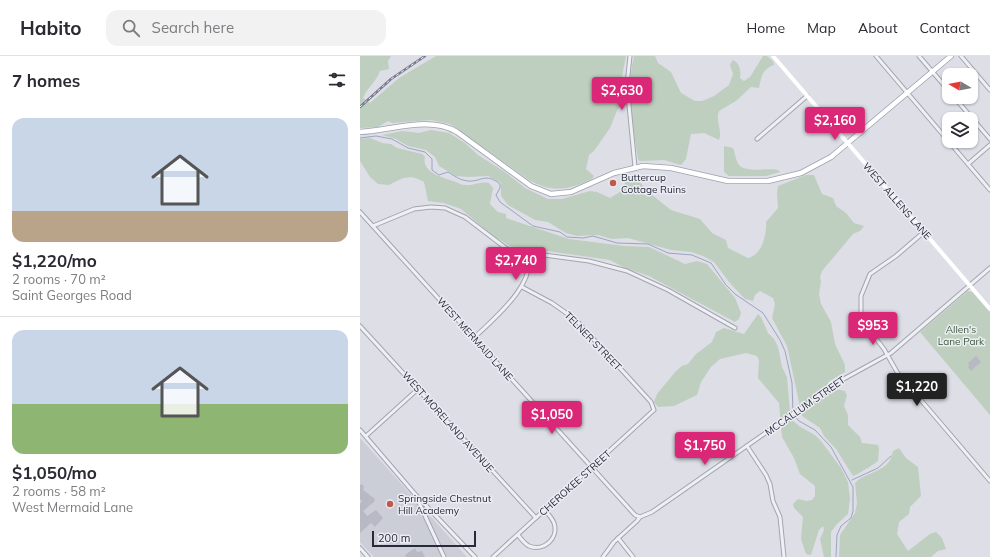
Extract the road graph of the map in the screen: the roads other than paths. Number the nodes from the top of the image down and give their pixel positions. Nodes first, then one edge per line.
1 (630, 56) edge
2 (773, 56) edge
3 (876, 56) edge
4 (919, 56) edge
5 (951, 56) edge
6 (961, 56) edge
7 (932, 72) junction
8 (942, 83) edge
9 (990, 90) edge
10 (908, 93) junction
11 (807, 96) junction
12 (960, 104) edge
13 (360, 132) edge
14 (757, 139) dead end
15 (990, 139) edge
16 (848, 144) junction
17 (990, 145) edge
18 (968, 164) junction
19 (635, 167) junction
20 (990, 190) edge
21 (360, 212) edge
22 (373, 226) junction
23 (924, 232) junction
24 (528, 255) junction
25 (990, 268) edge
26 (522, 286) junction
27 (970, 286) junction
28 (990, 309) edge
29 (360, 326) edge
30 (735, 328) dead end
31 (474, 338) junction
32 (887, 355) junction
33 (418, 389) junction
34 (654, 408) joint
35 (360, 430) edge
36 (366, 436) junction
37 (747, 446) junction
38 (592, 467) junction
39 (990, 481) edge
40 (414, 493) junction
41 (545, 510) junction
42 (640, 517) junction
43 (536, 518) junction
44 (518, 535) junction
45 (618, 538) junction
46 (360, 548) edge
47 (368, 557) edge
48 (444, 557) edge
49 (475, 557) edge
50 (494, 557) edge
51 (603, 557) edge
52 (633, 557) edge
53 (784, 557) edge

1 - 19 street
2 - 11 street, WEST ALLENS LANE
3 - 10 street
4 - 7 street
5 - 7 main road
6 - 9 street
7 - 8 street
7 - 10 main road
10 - 16 main road
10 - 18 street
11 - 14 street
11 - 16 street, WEST ALLENS LANE
12 - 15 street
13 - 19 main road
16 - 19 main road
16 - 23 street, WEST ALLENS LANE
17 - 18 street
18 - 20 street
21 - 22 street, WEST MERMAID LANE
22 - 24 street
22 - 31 street, WEST MERMAID LANE
23 - 27 street, WEST ALLENS LANE
23 - 32 street
24 - 26 street
24 - 30 street
25 - 27 street, MCCALLUM STREET
26 - 31 street
26 - 34 street, TELNER STREET
27 - 28 street, WEST ALLENS LANE
27 - 32 street, MCCALLUM STREET
29 - 33 street, WEST MORELAND AVENUE
31 - 38 street, WEST MERMAID LANE
32 - 37 street, MCCALLUM STREET
32 - 39 street
33 - 36 street
33 - 43 street, WEST MORELAND AVENUE
34 - 38 street, CHEROKEE STREET
35 - 36 street
36 - 40 street
37 - 42 street, MCCALLUM STREET
37 - 53 street
38 - 41 street, CHEROKEE STREET
38 - 42 street, WEST MERMAID LANE
40 - 48 street
40 - 49 street
41 - 43 street, CHEROKEE STREET
41 - 44 street
42 - 45 street, MCCALLUM STREET
43 - 44 street, CHEROKEE STREET
44 - 50 street, CHEROKEE STREET
45 - 51 street, MCCALLUM STREET
45 - 52 street
46 - 47 street

